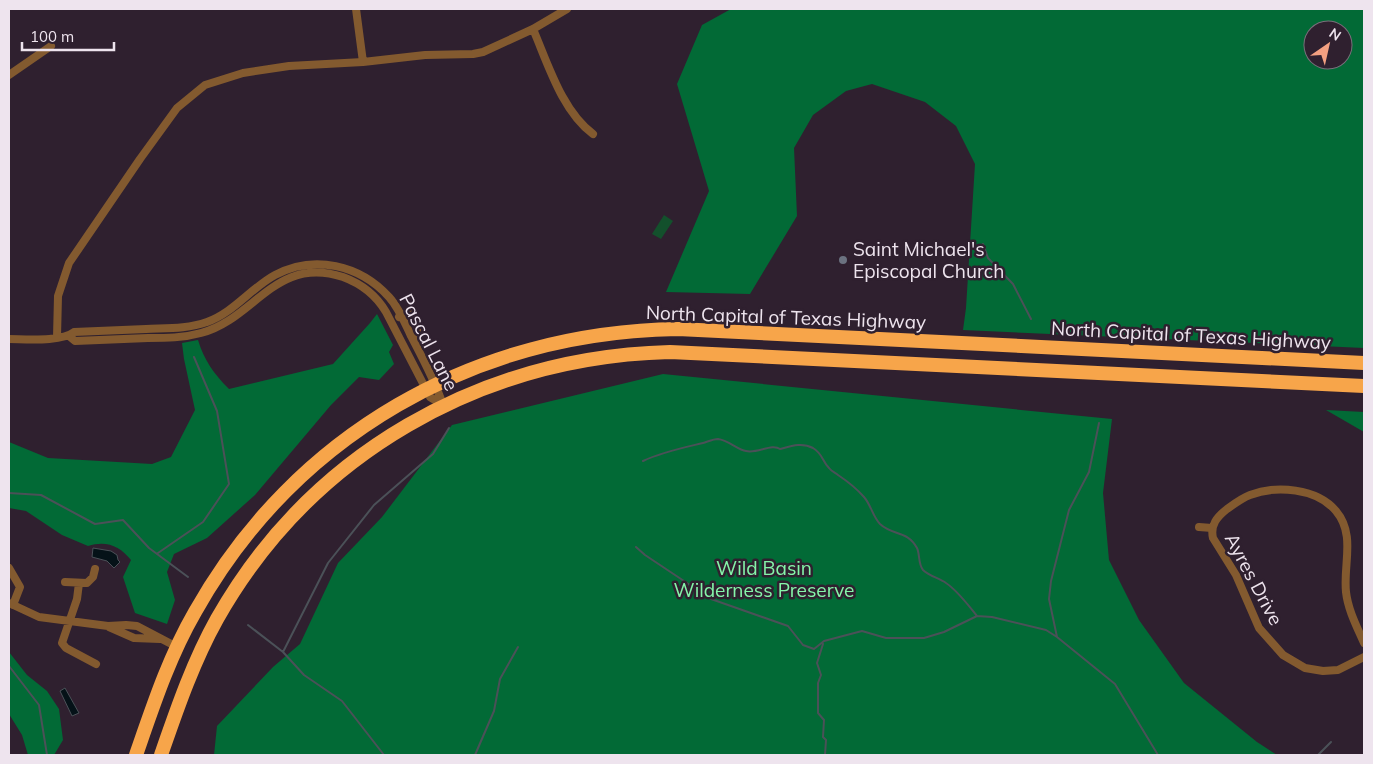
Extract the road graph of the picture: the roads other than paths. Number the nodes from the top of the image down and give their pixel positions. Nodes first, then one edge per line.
1 (356, 9) edge
2 (567, 9) edge
3 (533, 29) junction
4 (51, 46) dead end
5 (363, 62) junction
6 (9, 75) edge
7 (593, 134) dead end
8 (310, 264) junction
9 (311, 273) junction
10 (250, 293) junction
11 (391, 299) junction
12 (254, 301) junction
13 (382, 305) junction
14 (401, 315) junction
15 (391, 321) junction
16 (69, 336) junction
17 (57, 338) junction
18 (9, 339) edge
19 (952, 342) junction
20 (419, 351) junction
21 (1364, 363) edge
22 (952, 365) junction
23 (1364, 386) edge
24 (430, 387) junction
25 (443, 405) junction
26 (1199, 527) dead end
27 (1212, 528) junction
28 (9, 568) edge
29 (95, 569) dead end
30 (65, 582) dead end
31 (79, 583) junction
32 (11, 604) edge
33 (69, 621) junction
34 (108, 626) junction
35 (137, 626) junction
36 (134, 638) junction
37 (162, 640) junction
38 (1364, 643) edge
39 (177, 647) junction
40 (198, 658) junction
41 (1364, 658) edge
42 (96, 664) dead end
43 (136, 755) edge
44 (161, 755) edge

1 - 5 street
2 - 3 street
3 - 5 street
3 - 7 street
4 - 6 street
5 - 17 street
8 - 9 street
8 - 10 street, Pascal Lane
8 - 11 street, Pascal Lane
9 - 12 street, Pascal Lane
9 - 13 street, Pascal Lane
10 - 12 street
10 - 16 street, Pascal Lane
11 - 13 street
11 - 14 street, Pascal Lane
12 - 16 street, Pascal Lane
13 - 15 street, Pascal Lane
14 - 15 street
14 - 20 street, Pascal Lane
14 - 20 street
15 - 24 street, Pascal Lane
16 - 17 street, Pascal Lane
17 - 18 street, Pascal Lane
19 - 21 highway, North Capital of Texas Highway
19 - 22 highway
19 - 24 highway, North Capital of Texas Highway
20 - 24 street, Pascal Lane
22 - 23 highway, North Capital of Texas Highway
22 - 25 highway, North Capital of Texas Highway
24 - 25 street, Pascal Lane
24 - 39 highway, North Capital of Texas Highway
25 - 40 highway, North Capital of Texas Highway
26 - 27 street, Ayres Drive
27 - 38 street
27 - 41 street, Ayres Drive
28 - 32 street
29 - 31 street
30 - 31 street
31 - 33 street
32 - 33 street
33 - 34 street
33 - 42 street
34 - 35 street
34 - 36 street
35 - 36 street
35 - 37 street
36 - 37 street
37 - 39 street
39 - 40 highway
39 - 43 highway, North Capital of Texas Highway
40 - 44 highway, North Capital of Texas Highway

